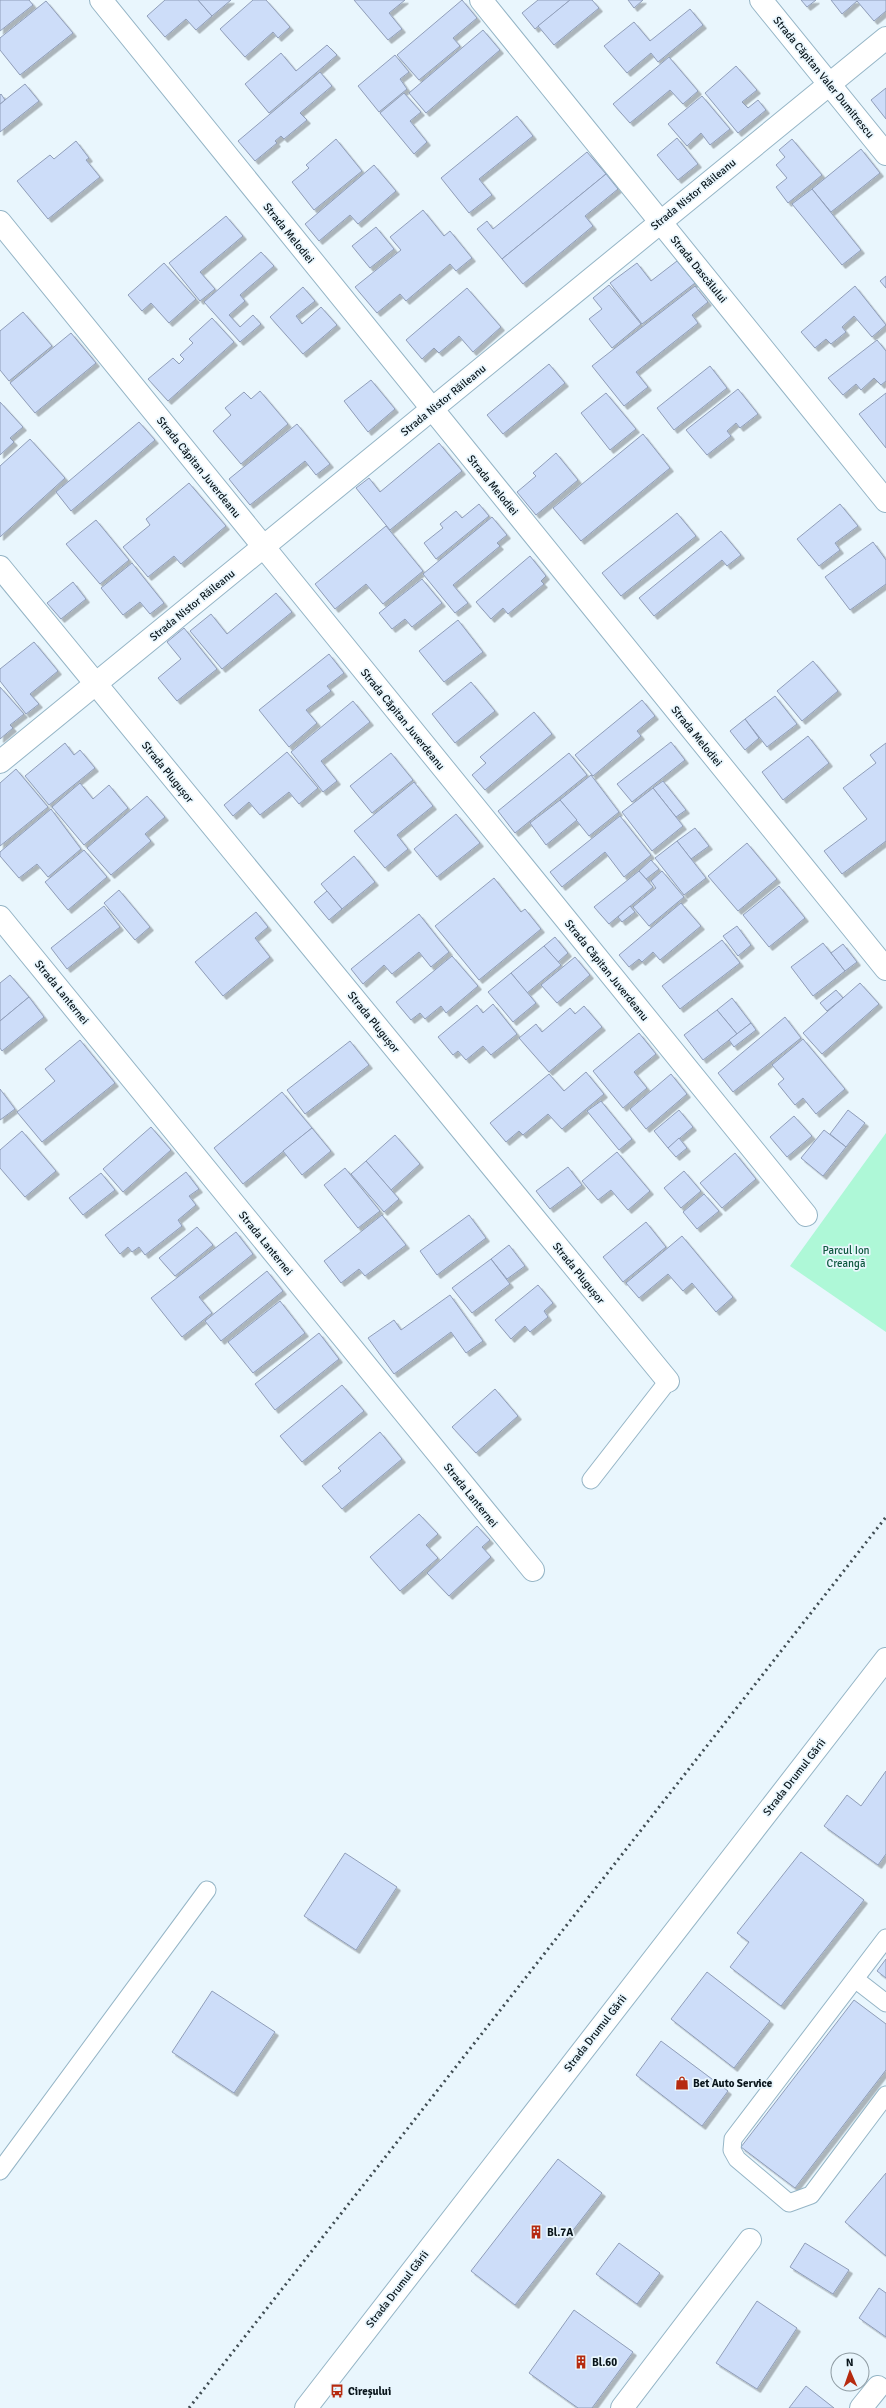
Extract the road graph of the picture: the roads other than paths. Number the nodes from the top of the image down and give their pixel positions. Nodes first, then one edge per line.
1 (101, 0) edge
2 (481, 0) edge
3 (761, 0) edge
4 (886, 38) edge
5 (830, 84) junction
6 (886, 154) edge
7 (660, 221) junction
8 (0, 222) edge
9 (432, 410) junction
10 (886, 501) edge
11 (263, 547) junction
12 (0, 567) edge
13 (96, 684) junction
14 (0, 762) edge
15 (0, 917) edge
16 (886, 969) edge
17 (806, 1215) dead end
18 (668, 1381) joint
19 (591, 1480) dead end
20 (533, 1570) dead end
21 (886, 1659) edge
22 (207, 1890) dead end
23 (886, 1938) edge
24 (855, 1979) junction
25 (886, 2003) edge
26 (886, 2095) edge
27 (0, 2171) edge
28 (750, 2240) dead end
29 (878, 2387) dead end
30 (306, 2408) edge
31 (622, 2408) edge
32 (861, 2408) edge

1 - 9 street, Strada Melodiei
2 - 7 street, Strada Dascălului
3 - 5 street, Strada Căpitan Valer Dumitrescu
4 - 5 street, Strada Nistor Răileanu
5 - 6 street, Strada Căpitan Valer Dumitrescu
5 - 7 street, Strada Nistor Răileanu
7 - 9 street, Strada Nistor Răileanu
7 - 10 street, Strada Dascălului
8 - 11 street, Strada Căpitan Juverdeanu
9 - 11 street, Strada Nistor Răileanu
9 - 16 street, Strada Melodiei
11 - 13 street, Strada Nistor Răileanu
11 - 17 street, Strada Căpitan Juverdeanu
12 - 13 street, Strada Plugușor
13 - 14 street, Strada Nistor Răileanu
13 - 18 street, Strada Plugușor
15 - 20 street, Strada Lanternei
18 - 19 lane, Strada Plugușor
21 - 30 street, Strada Drumul Gării
22 - 27 lane
23 - 24 lane
24 - 25 lane
24 - 26 lane
28 - 31 street
29 - 32 street

